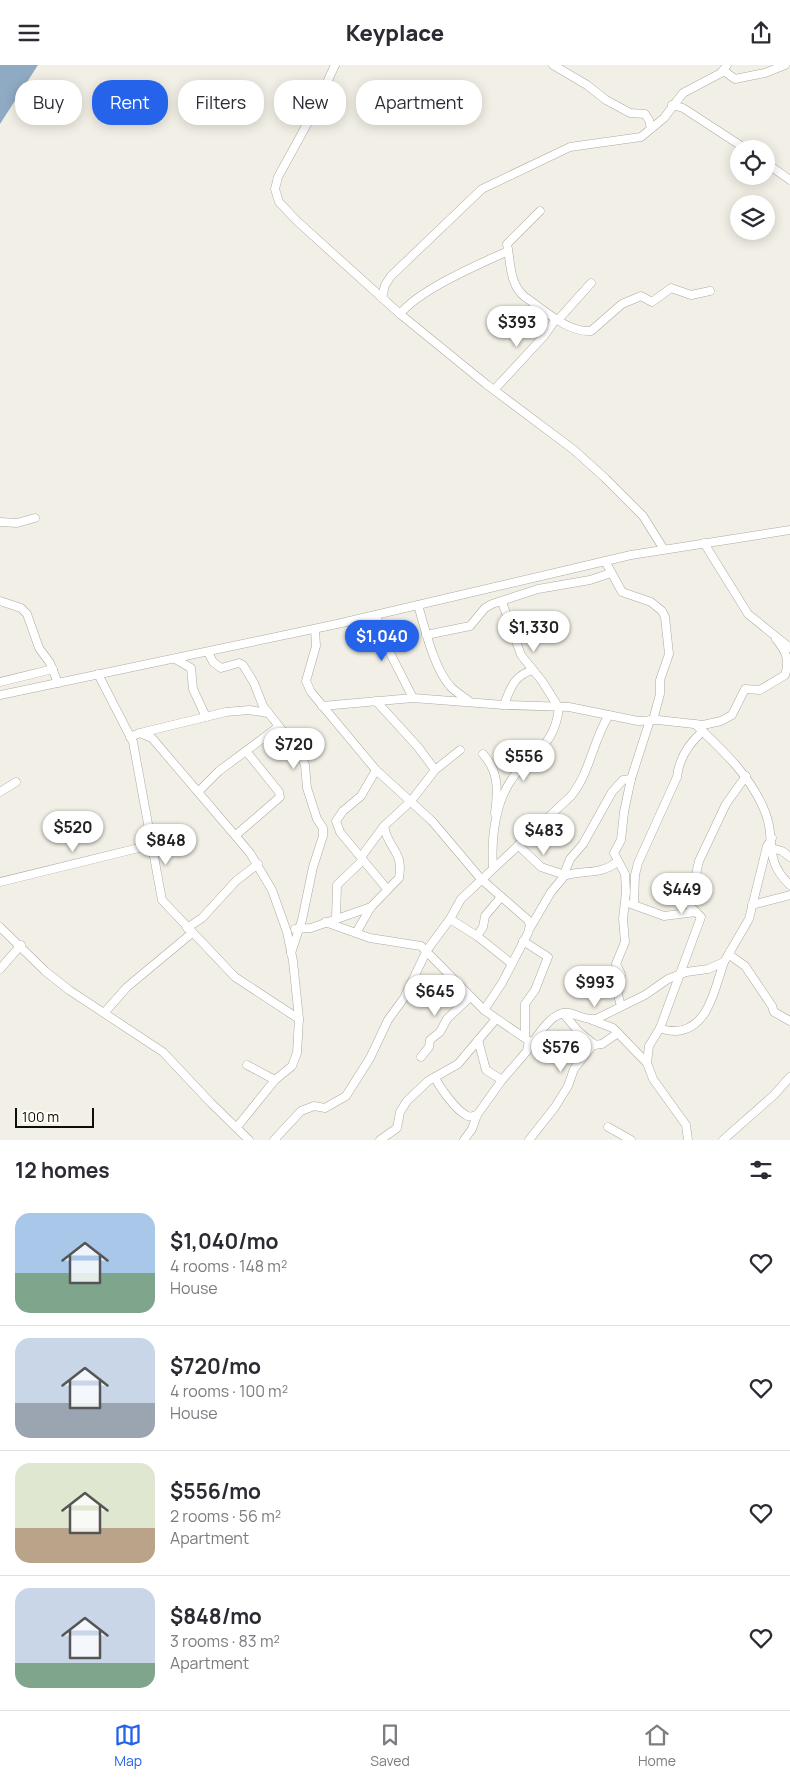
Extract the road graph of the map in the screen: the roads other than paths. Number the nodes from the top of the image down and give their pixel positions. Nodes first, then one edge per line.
1 (335, 65) edge
2 (553, 65) edge
3 (785, 65) edge
4 (725, 68) edge
5 (760, 69) edge
6 (672, 105) junction
7 (651, 128) junction
8 (732, 140) edge
9 (775, 169) edge
10 (790, 180) edge
11 (540, 211) dead end
12 (508, 251) junction
13 (591, 283) dead end
14 (710, 291) dead end
15 (382, 298) junction
16 (400, 314) junction
17 (557, 319) junction
18 (494, 390) junction
19 (35, 518) dead end
20 (0, 522) edge
21 (790, 530) edge
22 (704, 543) junction
23 (663, 548) junction
24 (605, 561) junction
25 (612, 573) junction
26 (0, 601) edge
27 (502, 602) junction
28 (418, 605) junction
29 (376, 616) junction
30 (315, 629) junction
31 (426, 635) junction
32 (776, 639) junction
33 (790, 648) edge
34 (208, 652) junction
35 (177, 659) junction
36 (53, 669) junction
37 (532, 670) junction
38 (98, 674) junction
39 (0, 682) edge
40 (58, 683) junction
41 (0, 695) edge
42 (413, 697) junction
43 (376, 701) junction
44 (469, 701) junction
45 (504, 705) junction
46 (322, 706) junction
47 (559, 708) junction
48 (594, 711) junction
49 (270, 713) junction
50 (609, 715) junction
51 (206, 717) junction
52 (651, 720) junction
53 (695, 724) junction
54 (602, 725) junction
55 (278, 727) junction
56 (702, 731) junction
57 (140, 733) junction
58 (130, 737) junction
59 (460, 750) dead end
60 (246, 751) junction
61 (483, 754) dead end
62 (376, 770) junction
63 (435, 770) junction
64 (746, 776) junction
65 (631, 779) junction
66 (16, 781) dead end
67 (199, 791) junction
68 (0, 792) edge
69 (411, 801) junction
70 (384, 826) junction
71 (494, 826) junction
72 (236, 835) junction
73 (772, 838) junction
74 (151, 845) junction
75 (518, 845) junction
76 (771, 848) junction
77 (790, 857) edge
78 (362, 858) junction
79 (617, 862) junction
80 (258, 865) junction
81 (493, 868) junction
82 (564, 875) junction
83 (481, 879) junction
84 (0, 882) edge
85 (790, 885) edge
86 (387, 889) junction
87 (790, 895) edge
88 (502, 897) junction
89 (634, 904) junction
90 (752, 905) junction
91 (624, 906) junction
92 (371, 907) junction
93 (696, 912) junction
94 (336, 918) junction
95 (450, 919) junction
96 (324, 922) junction
97 (0, 927) edge
98 (530, 928) junction
99 (297, 929) junction
100 (190, 930) junction
101 (286, 932) junction
102 (356, 933) junction
103 (477, 936) junction
104 (523, 941) junction
105 (20, 945) junction
106 (427, 950) junction
107 (730, 952) junction
108 (291, 953) junction
109 (724, 962) junction
110 (512, 965) junction
111 (0, 969) edge
112 (679, 975) junction
113 (470, 997) junction
114 (621, 1006) junction
115 (484, 1010) junction
116 (105, 1012) junction
117 (563, 1013) junction
118 (299, 1019) junction
119 (496, 1019) junction
120 (591, 1020) junction
121 (790, 1021) edge
122 (660, 1028) junction
123 (618, 1033) junction
124 (525, 1037) junction
125 (478, 1040) junction
126 (595, 1045) junction
127 (529, 1047) junction
128 (421, 1057) dead end
129 (647, 1063) junction
130 (247, 1065) dead end
131 (435, 1077) junction
132 (790, 1077) edge
133 (274, 1080) junction
134 (502, 1081) junction
135 (478, 1115) junction
136 (237, 1127) junction
137 (608, 1127) dead end
138 (249, 1140) edge
139 (274, 1140) edge
140 (380, 1140) edge
141 (464, 1140) edge
142 (530, 1140) edge
143 (632, 1140) edge
144 (688, 1140) edge
145 (723, 1140) edge

1 - 15 street
2 - 7 street
3 - 5 street
4 - 5 street
4 - 6 street
6 - 7 street
6 - 8 street
7 - 15 street
9 - 10 street
11 - 12 street
12 - 16 street
12 - 17 street
13 - 17 street
14 - 17 street
15 - 16 street
16 - 18 street
17 - 18 street
18 - 23 street
19 - 20 street
21 - 22 street
22 - 23 street
22 - 32 street
23 - 24 street
24 - 25 street
24 - 28 street
25 - 27 street
25 - 52 street
26 - 36 street
27 - 31 street
27 - 37 street
28 - 29 street
28 - 31 street
29 - 30 street
29 - 42 street
30 - 34 street
30 - 46 street
31 - 44 street
32 - 33 street
32 - 53 street
34 - 35 street
34 - 49 street
35 - 38 street
35 - 51 street
36 - 39 street
36 - 40 street
37 - 45 street
37 - 47 street
38 - 40 street
38 - 58 street
40 - 41 street
42 - 43 street
42 - 44 street
43 - 46 street
43 - 63 street
44 - 45 street
45 - 47 street
46 - 62 street
47 - 48 street
47 - 71 street
48 - 50 street
48 - 54 street
49 - 51 street
49 - 55 street
50 - 52 street
50 - 54 street
51 - 57 street
52 - 53 street
52 - 65 street
53 - 56 street
54 - 75 street
55 - 60 street
55 - 99 street
56 - 64 street
56 - 89 street
57 - 58 street
57 - 67 street
58 - 74 street
59 - 63 street
60 - 67 street
60 - 72 street
61 - 71 street
62 - 69 street
62 - 78 street
63 - 69 street
64 - 73 street
64 - 93 street
65 - 79 street
65 - 82 street
66 - 68 street
67 - 72 street
69 - 70 street
69 - 83 street
70 - 78 street
70 - 86 street
71 - 81 street
72 - 80 street
73 - 76 street
73 - 90 street
74 - 84 street
74 - 100 street
75 - 81 street
75 - 82 street
76 - 77 street
76 - 85 street
78 - 86 street
78 - 94 street
79 - 82 street
79 - 91 street
80 - 100 street
80 - 101 street
81 - 83 street
82 - 98 street
83 - 88 street
83 - 95 street
86 - 92 street
87 - 90 street
88 - 98 street
88 - 103 street
89 - 91 street
89 - 93 street
90 - 107 street
91 - 114 street
92 - 94 street
92 - 102 street
93 - 112 street
94 - 96 street
95 - 103 street
95 - 106 street
96 - 99 street
96 - 102 street
97 - 105 street
98 - 104 street
99 - 101 street
99 - 108 street
100 - 116 street
100 - 118 street
101 - 108 street
102 - 106 street
103 - 110 street
104 - 110 street
104 - 124 street
105 - 111 street
105 - 116 street
106 - 113 street
106 - 139 street
107 - 109 street
107 - 121 street
108 - 118 street
109 - 112 street
109 - 122 street
110 - 115 street
112 - 114 street
112 - 122 street
113 - 115 street
113 - 128 street
114 - 120 street
115 - 119 street
116 - 136 street
117 - 120 street
117 - 126 street
117 - 127 street
118 - 133 street
119 - 124 street
119 - 125 street
120 - 123 street
122 - 129 street
123 - 126 street
123 - 129 street
124 - 127 street
125 - 131 street
125 - 134 street
126 - 142 street
127 - 134 street
129 - 144 street
130 - 133 street
131 - 135 street
131 - 140 street
132 - 145 street
133 - 136 street
134 - 135 street
135 - 141 street
136 - 138 street
137 - 143 street

